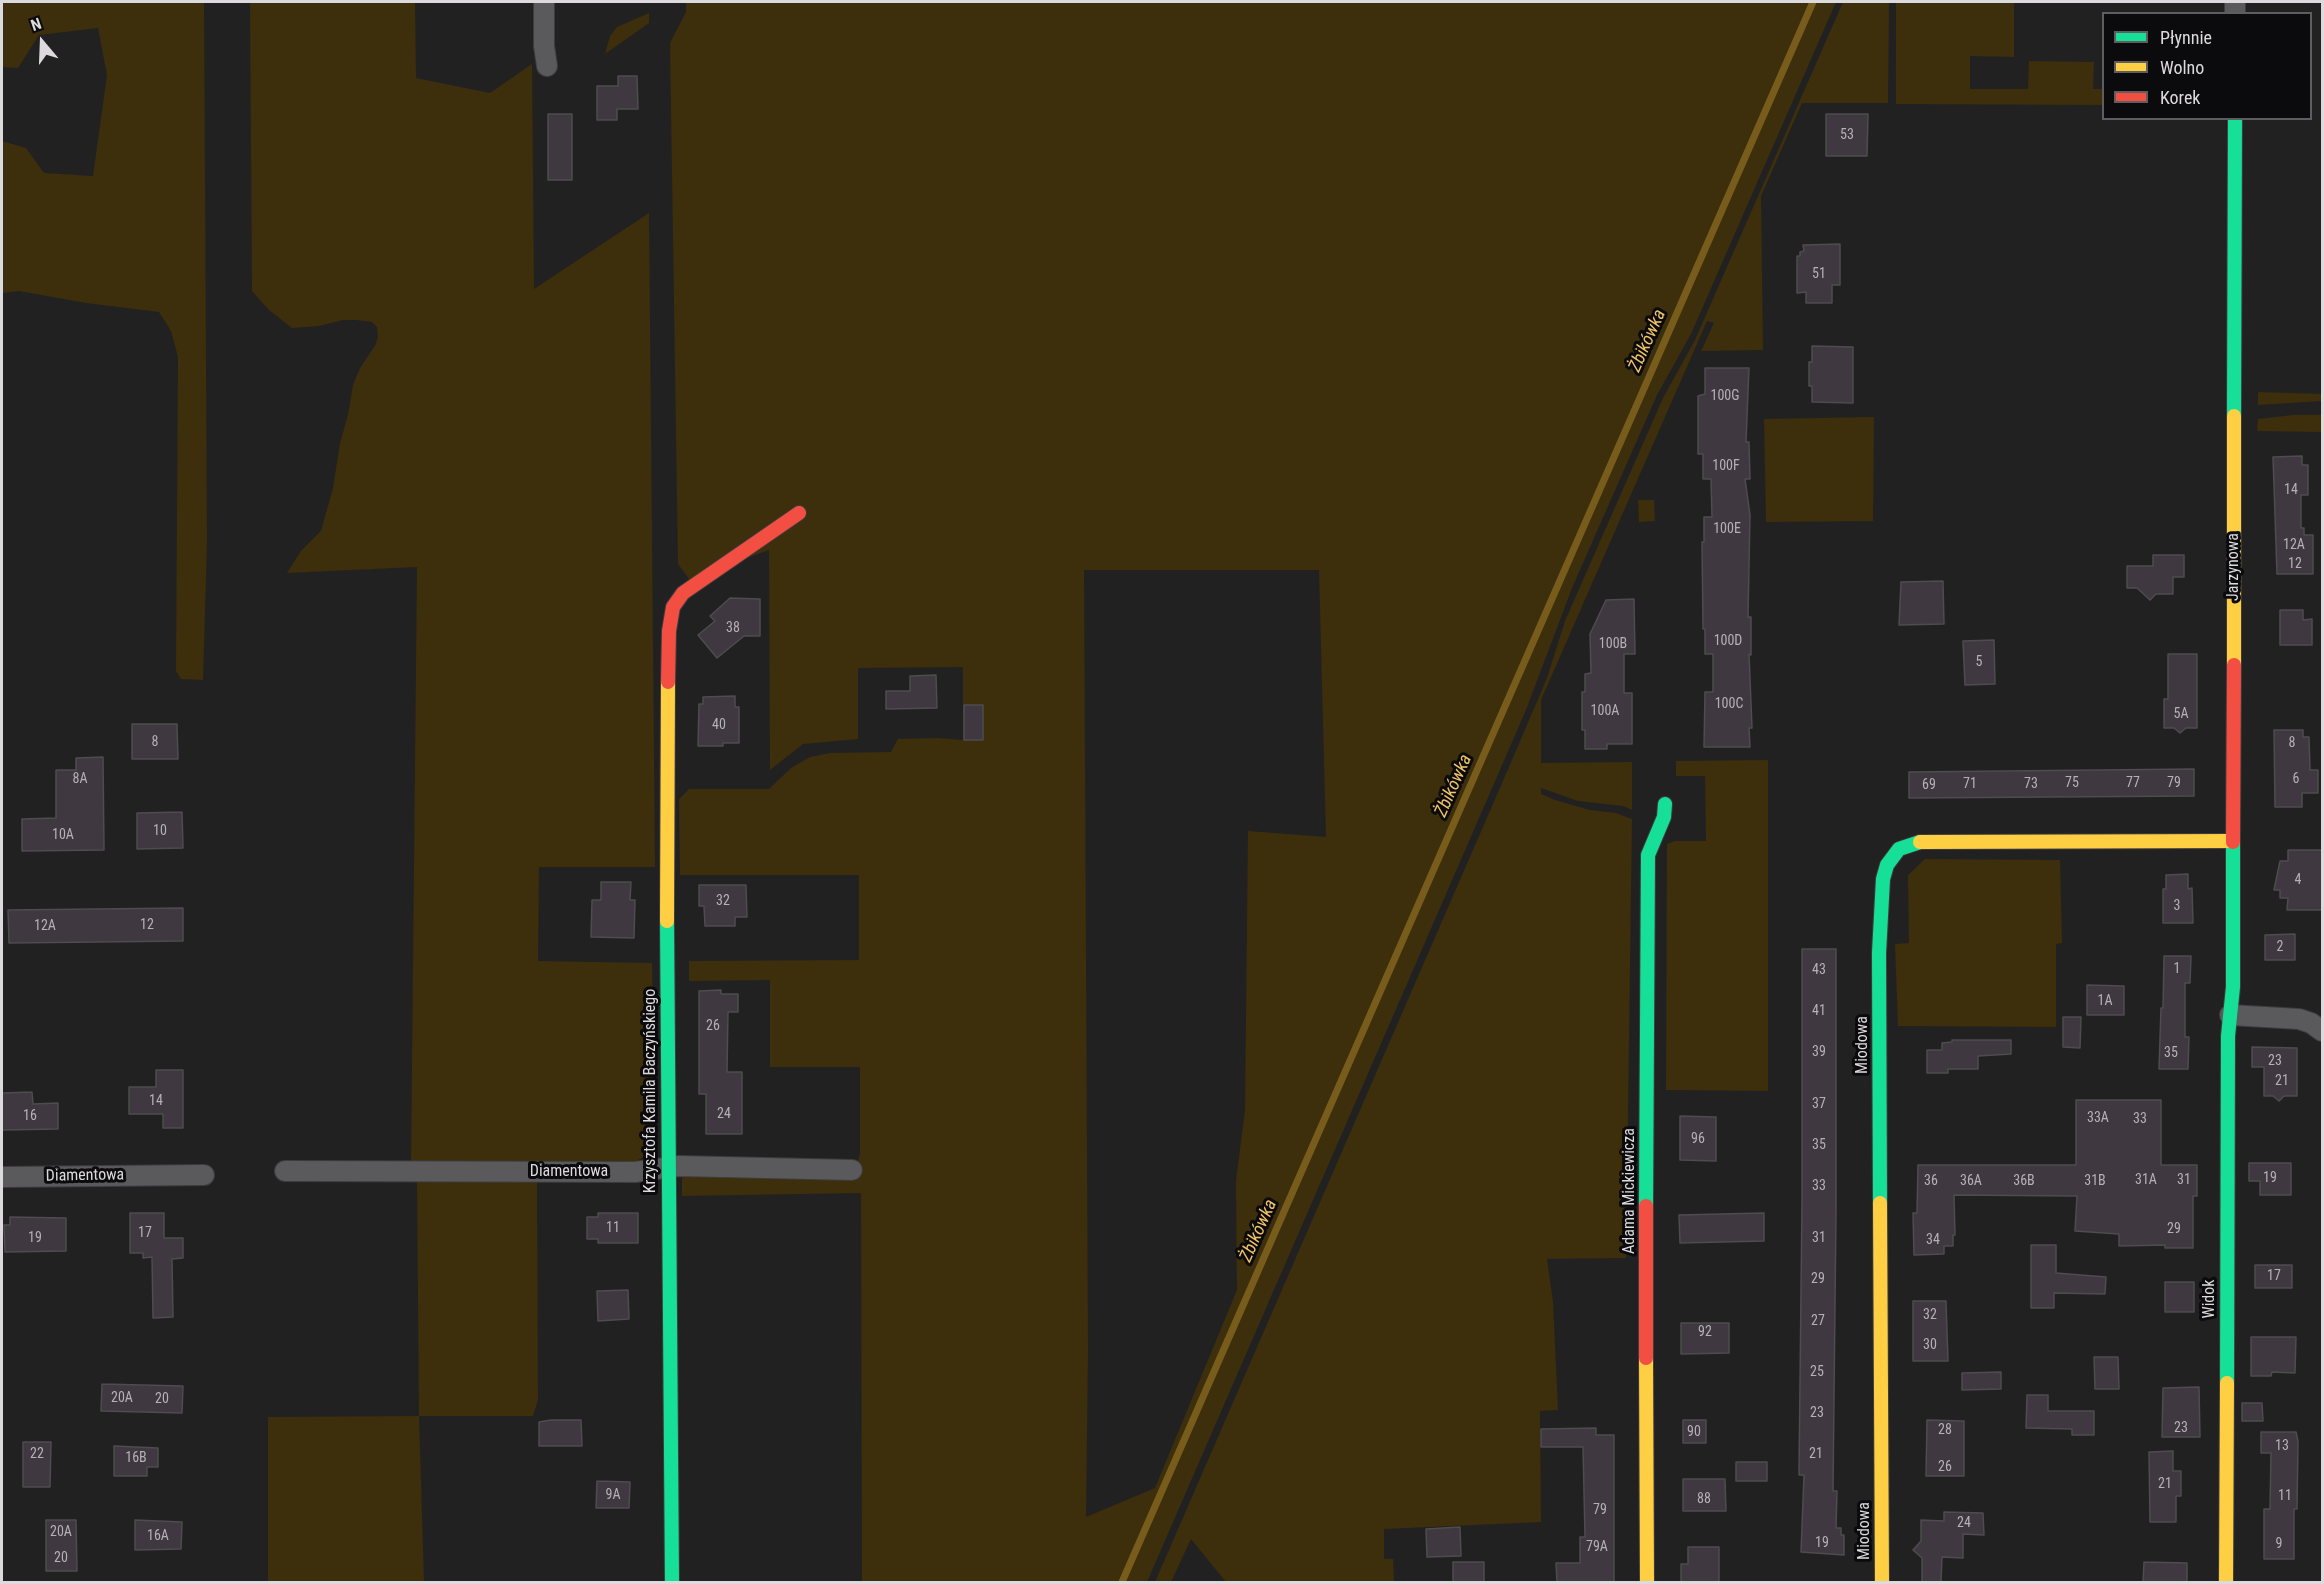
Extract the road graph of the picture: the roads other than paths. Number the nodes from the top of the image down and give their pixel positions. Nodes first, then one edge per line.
1 (544, 2) edge
2 (547, 66) dead end
3 (2235, 120) edge
4 (799, 513) dead end
5 (1665, 804) dead end
6 (2233, 841) junction
7 (2230, 1015) junction
8 (2322, 1031) edge
9 (668, 1168) junction
10 (852, 1170) dead end
11 (285, 1171) dead end
12 (204, 1175) dead end
13 (2, 1177) edge
14 (672, 1582) edge
15 (1647, 1582) edge
16 (1882, 1582) edge
17 (2226, 1582) edge

1 - 2 street
3 - 6 street, Jarzynowa
4 - 9 street, Krzysztofa Kamila Baczyńskiego
5 - 15 street, Adama Mickiewicza
6 - 7 street, Jarzynowa
6 - 16 street, Miodowa
7 - 8 street
7 - 17 street, Widok
9 - 10 street, Diamentowa
9 - 11 street, Diamentowa
9 - 14 street, Krzysztofa Kamila Baczyńskiego
12 - 13 street, Diamentowa

